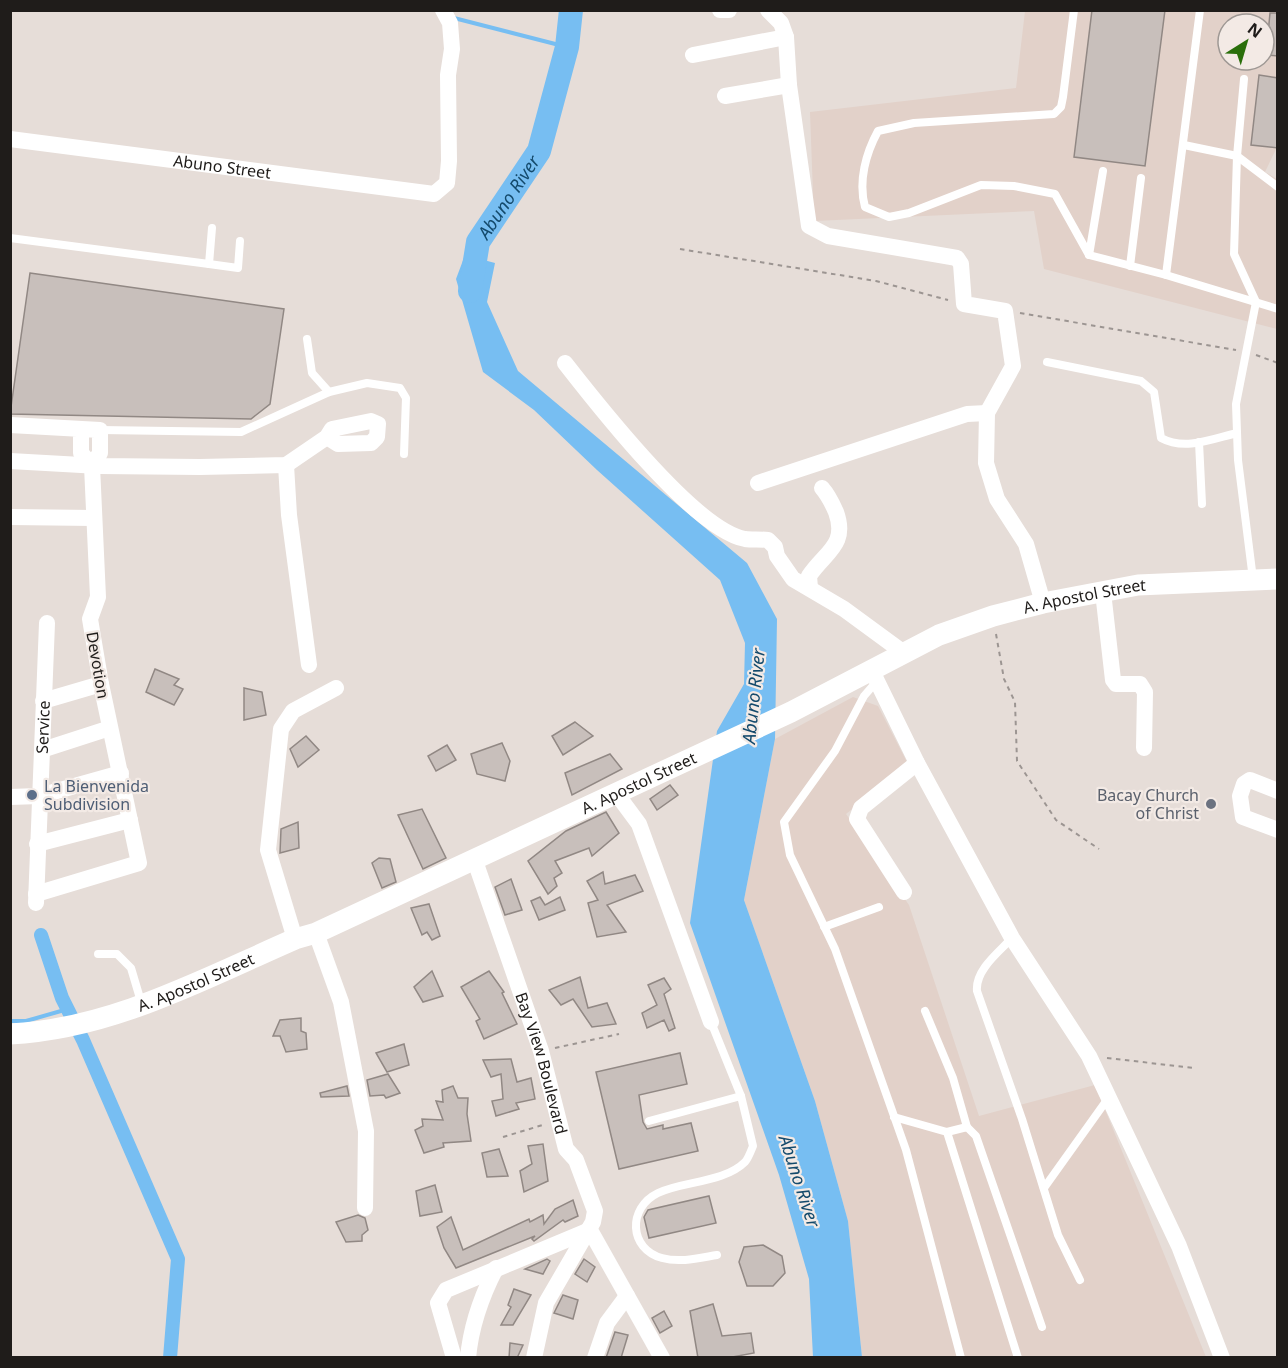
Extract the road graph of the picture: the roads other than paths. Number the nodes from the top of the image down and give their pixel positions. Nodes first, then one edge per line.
1 (443, 10) edge
2 (720, 10) edge
3 (729, 10) edge
4 (768, 10) edge
5 (1074, 10) edge
6 (1200, 10) edge
7 (786, 38) junction
8 (693, 56) dead end
9 (1244, 79) dead end
10 (789, 85) junction
11 (725, 96) dead end
12 (10, 139) edge
13 (1184, 146) junction
14 (1237, 156) junction
15 (1103, 171) dead end
16 (1141, 178) dead end
17 (1278, 187) edge
18 (212, 228) dead end
19 (10, 238) edge
20 (240, 241) dead end
21 (1089, 255) junction
22 (209, 264) junction
23 (1130, 266) junction
24 (1166, 275) junction
25 (1256, 302) junction
26 (1278, 309) edge
27 (307, 339) dead end
28 (1047, 362) dead end
29 (565, 363) dead end
30 (329, 392) junction
31 (987, 413) junction
32 (10, 425) edge
33 (81, 430) junction
34 (100, 430) junction
35 (1237, 433) junction
36 (327, 437) dead end
37 (1199, 442) junction
38 (404, 454) dead end
39 (10, 461) edge
40 (286, 465) junction
41 (93, 466) junction
42 (758, 483) dead end
43 (822, 488) dead end
44 (1202, 504) dead end
45 (10, 517) edge
46 (94, 518) junction
47 (1253, 579) junction
48 (1278, 579) edge
49 (810, 588) junction
50 (1103, 592) junction
51 (1043, 603) junction
52 (46, 623) dead end
53 (904, 654) junction
54 (309, 665) dead end
55 (874, 676) junction
56 (101, 684) junction
57 (336, 688) dead end
58 (43, 701) junction
59 (110, 728) junction
60 (1144, 748) dead end
61 (42, 750) junction
62 (917, 763) junction
63 (121, 773) junction
64 (1278, 791) edge
65 (616, 793) junction
66 (39, 796) junction
67 (10, 797) edge
68 (130, 820) junction
69 (1278, 830) edge
70 (36, 844) junction
71 (475, 861) junction
72 (904, 892) dead end
73 (36, 899) joint
74 (879, 907) dead end
75 (824, 927) junction
76 (316, 933) junction
77 (1012, 938) junction
78 (295, 939) junction
79 (98, 954) dead end
80 (142, 1005) junction
81 (925, 1011) dead end
82 (711, 1022) joint
83 (10, 1034) edge
84 (741, 1095) junction
85 (1110, 1096) junction
86 (894, 1117) junction
87 (649, 1121) dead end
88 (967, 1127) junction
89 (947, 1132) junction
90 (1044, 1188) junction
91 (365, 1208) dead end
92 (590, 1230) junction
93 (546, 1247) junction
94 (717, 1255) dead end
95 (569, 1261) junction
96 (496, 1268) junction
97 (1080, 1280) dead end
98 (627, 1296) junction
99 (1042, 1327) dead end
100 (454, 1358) edge
101 (468, 1358) edge
102 (534, 1358) edge
103 (595, 1358) edge
104 (662, 1358) edge
105 (961, 1358) edge
106 (1018, 1358) edge
107 (1222, 1358) edge

1 - 12 street, Abuno Street
2 - 3 street
4 - 7 street
5 - 21 lane
6 - 13 lane
7 - 8 street
7 - 10 street
9 - 14 lane
10 - 11 street
10 - 31 street
13 - 14 lane
13 - 24 lane
14 - 17 lane
14 - 25 lane
15 - 21 lane
16 - 23 lane
18 - 22 lane
19 - 22 lane
20 - 22 lane
21 - 23 lane
23 - 24 lane
24 - 25 lane
25 - 26 lane
25 - 35 lane
27 - 30 lane
28 - 37 lane
29 - 49 street
30 - 34 lane
30 - 38 lane
31 - 42 street
31 - 51 street
32 - 33 street
33 - 34 street
33 - 41 street, Devotion
34 - 41 street, Devotion
35 - 37 lane
35 - 47 lane
36 - 40 street
37 - 44 lane
39 - 41 street
40 - 41 street
40 - 54 street
41 - 46 street, Devotion
43 - 49 street
45 - 46 street
46 - 56 street, Devotion
47 - 48 street, A. Apostol Street
47 - 50 street, A. Apostol Street
49 - 53 street
50 - 51 street, A. Apostol Street
50 - 60 street
51 - 53 street, A. Apostol Street
52 - 58 street, Service
53 - 55 street, A. Apostol Street
55 - 62 street
55 - 65 street, A. Apostol Street
55 - 75 lane
56 - 58 street
56 - 59 street, Devotion
57 - 78 street
58 - 61 street, Service
59 - 61 street
59 - 63 street, Devotion
61 - 66 street, Service
62 - 72 street
62 - 77 street
63 - 66 street
63 - 68 street, Devotion
64 - 69 street
65 - 71 street, A. Apostol Street
65 - 82 street
66 - 67 street
66 - 70 street, Service
68 - 70 street
68 - 73 street, Devotion
70 - 73 street, Service
71 - 76 street, A. Apostol Street
71 - 92 street, Bay View Boulevard
74 - 75 lane
75 - 86 lane
76 - 78 street, A. Apostol Street
76 - 91 street
77 - 85 street
77 - 90 lane
78 - 80 street, A. Apostol Street
79 - 80 lane
80 - 83 street, A. Apostol Street
81 - 88 lane
82 - 84 lane
84 - 87 lane
84 - 94 lane
85 - 90 lane
85 - 107 street
86 - 89 lane
86 - 105 lane
88 - 89 lane
88 - 99 lane
89 - 106 lane
90 - 97 lane
92 - 93 street
92 - 95 street
92 - 98 street
93 - 95 street
93 - 96 street
95 - 102 street
96 - 100 street
96 - 101 street
98 - 103 street
98 - 104 street

